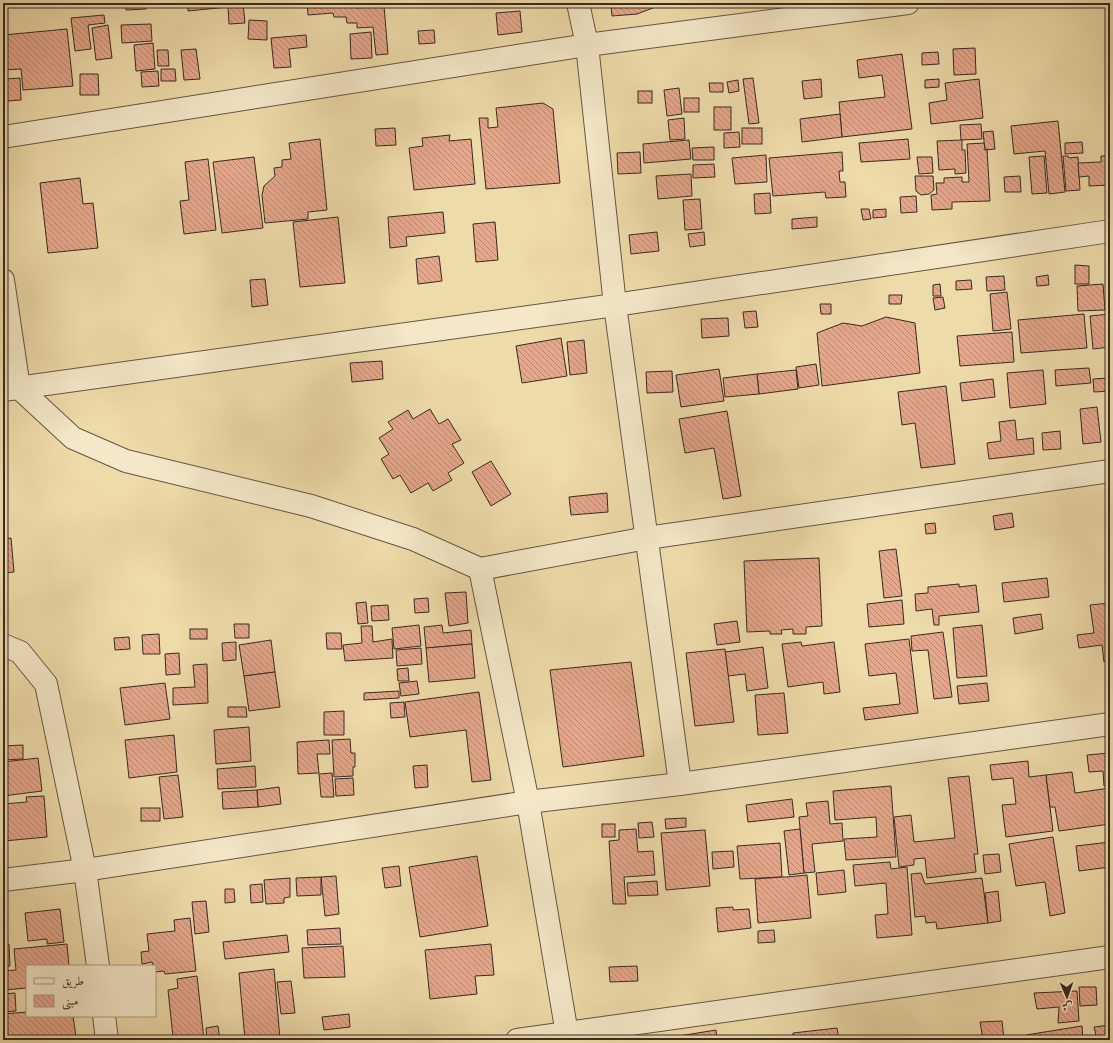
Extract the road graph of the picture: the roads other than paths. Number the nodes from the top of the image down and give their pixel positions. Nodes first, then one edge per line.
1 (578, 3) edge
2 (908, 3) edge
3 (586, 45) junction
4 (3, 137) edge
5 (1110, 231) edge
6 (3, 280) edge
7 (615, 304) junction
8 (11, 389) edge
9 (1110, 471) edge
10 (647, 538) junction
11 (480, 569) junction
12 (3, 645) edge
13 (1110, 724) edge
14 (680, 784) junction
15 (528, 802) junction
16 (85, 870) junction
17 (3, 880) edge
18 (1110, 957) edge
19 (98, 965) edge
20 (104, 1017) edge
21 (568, 1037) edge
22 (107, 1040) edge
23 (517, 1040) edge

1 - 3 street
2 - 3 street
3 - 4 street
3 - 7 street
5 - 7 street
6 - 8 street
7 - 8 street
7 - 10 street
8 - 11 street
9 - 10 street
10 - 11 street
10 - 14 street
11 - 15 street
12 - 16 street
13 - 14 street
14 - 15 street
15 - 16 street
15 - 21 street
16 - 17 street
16 - 19 street
18 - 21 street
20 - 22 street
21 - 23 street

